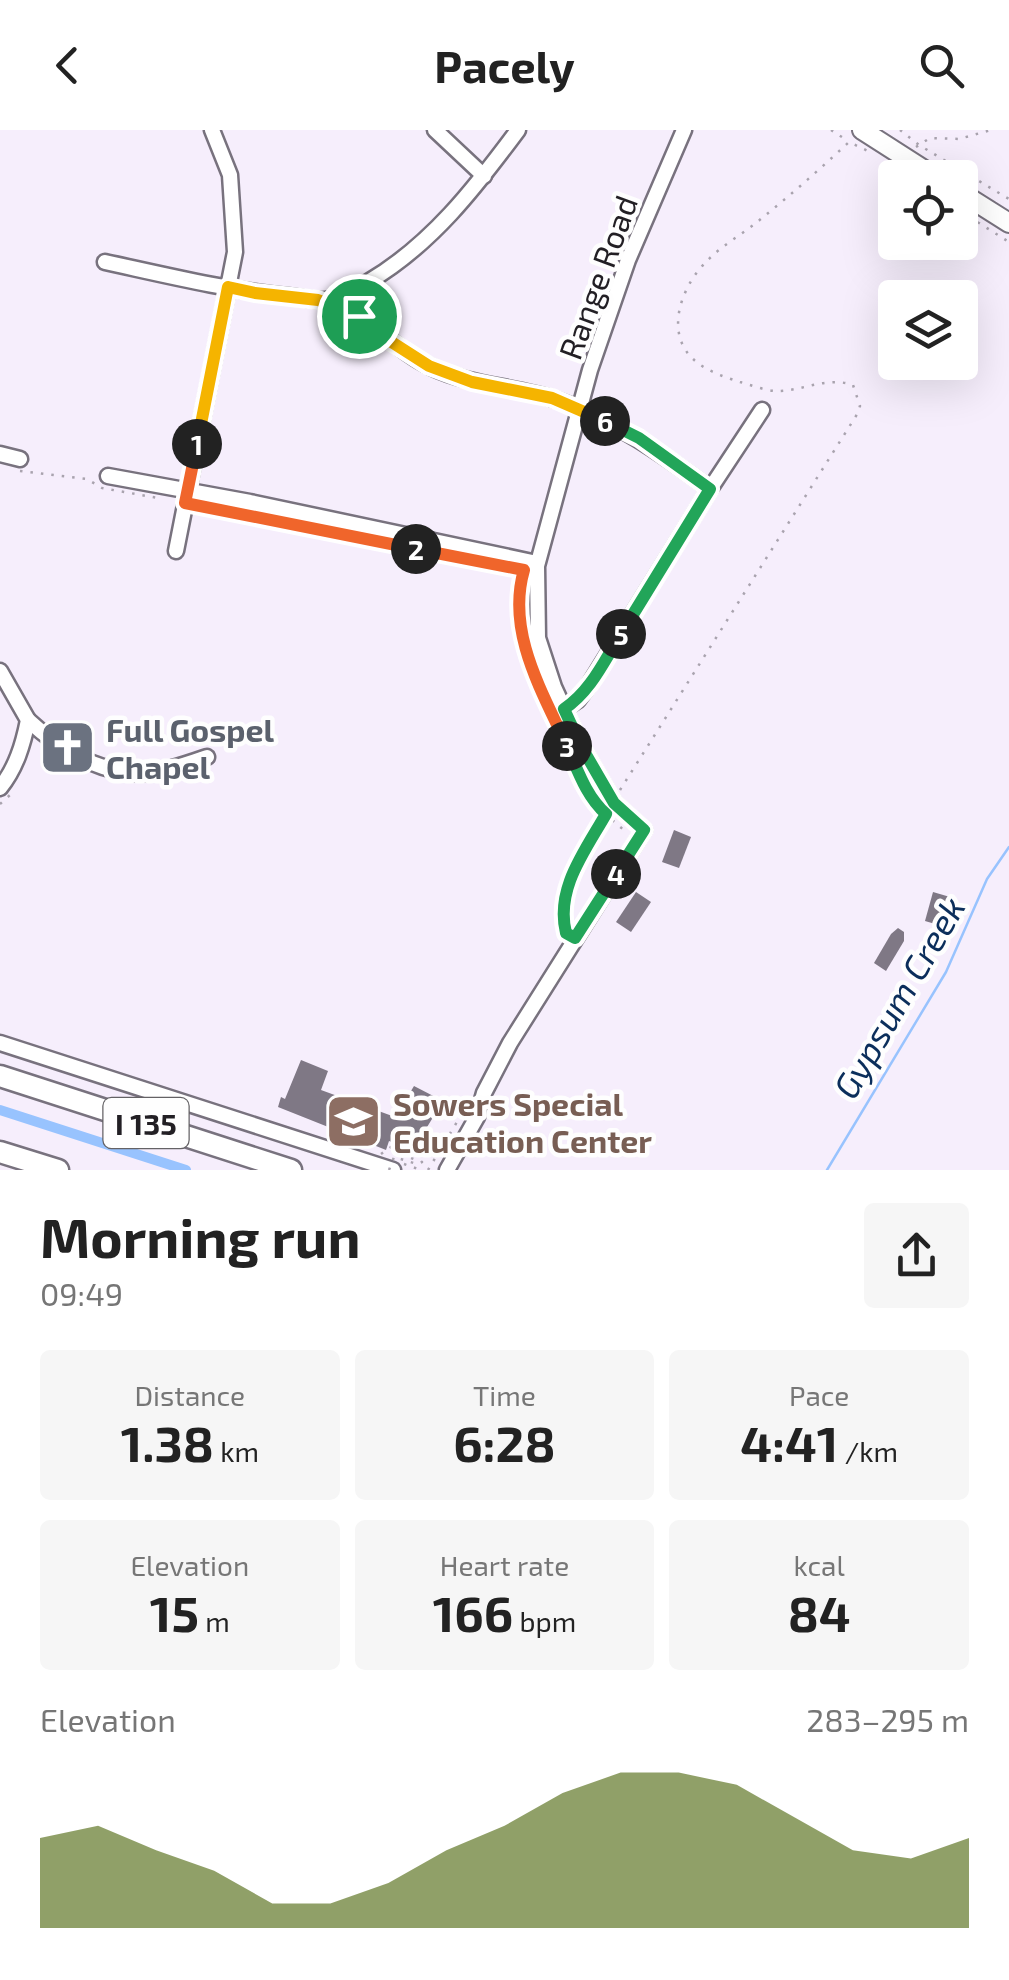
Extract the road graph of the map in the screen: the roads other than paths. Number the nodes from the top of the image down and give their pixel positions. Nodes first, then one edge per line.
1 (212, 130) edge
2 (435, 130) edge
3 (518, 130) edge
4 (684, 130) edge
5 (856, 136) edge
6 (920, 160) edge
7 (484, 176) junction
8 (978, 203) edge
9 (1009, 222) edge
10 (105, 262) dead end
11 (228, 287) junction
12 (318, 300) junction
13 (580, 409) junction
14 (762, 410) dead end
15 (0, 454) edge
16 (15, 464) road end
17 (108, 476) dead end
18 (710, 489) junction
19 (186, 497) junction
20 (176, 551) dead end
21 (530, 566) junction
22 (0, 671) edge
23 (564, 709) junction
24 (28, 720) junction
25 (207, 757) dead end
26 (6, 791) edge
27 (0, 1042) edge
28 (0, 1076) edge
29 (0, 1152) edge
30 (58, 1170) edge
31 (291, 1170) edge
32 (391, 1170) edge
33 (447, 1170) edge

1 - 11 street
2 - 7 street
3 - 7 street
4 - 13 street, Range Road
5 - 6 main road
7 - 12 street
8 - 9 main road
10 - 11 street
11 - 12 street
11 - 19 street
12 - 13 street
13 - 18 street
13 - 21 street, Range Road
14 - 18 street
15 - 16 street
17 - 19 street
18 - 23 street
19 - 20 street
19 - 21 street
21 - 23 street, Range Road
22 - 24 street
23 - 33 street, Range Road
24 - 25 street
24 - 26 street
27 - 32 street
28 - 31 highway, I 135
29 - 30 highway

